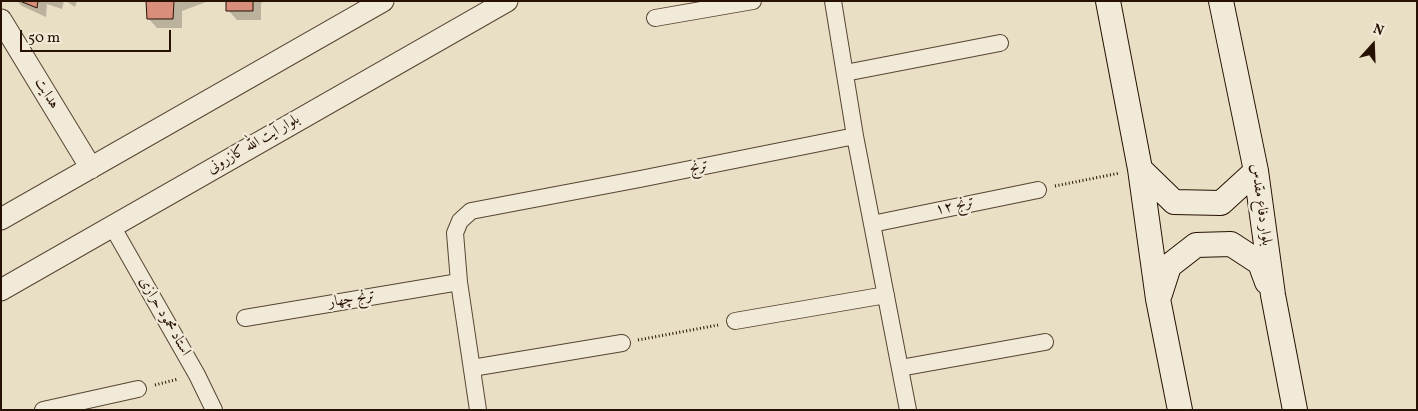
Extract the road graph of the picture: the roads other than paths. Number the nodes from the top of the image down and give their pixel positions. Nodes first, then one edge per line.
1 (383, 1) edge
2 (507, 1) edge
3 (753, 1) edge
4 (834, 1) edge
5 (1108, 1) edge
6 (1222, 1) edge
7 (655, 18) dead end
8 (1, 20) edge
9 (1000, 43) dead end
10 (845, 72) junction
11 (855, 136) junction
12 (92, 168) junction
13 (1140, 169) junction
14 (1256, 172) junction
15 (1038, 190) road end
16 (1, 219) edge
17 (872, 224) junction
18 (112, 226) junction
19 (459, 282) junction
20 (1, 290) edge
21 (886, 295) junction
22 (1273, 295) junction
23 (1158, 299) junction
24 (246, 318) dead end
25 (736, 321) road end
26 (1045, 342) dead end
27 (622, 343) road end
28 (472, 368) junction
29 (900, 368) junction
30 (138, 389) road end
31 (43, 410) edge
32 (214, 410) edge
33 (478, 410) edge
34 (908, 410) edge
35 (1180, 410) edge
36 (1295, 410) edge

1 - 12 street
2 - 18 street, بلوار آیت الله کازرونی
3 - 7 street
4 - 10 street
5 - 13 main road
6 - 14 main road, بلوار دفاع مقدس
8 - 12 street, هدایت
9 - 10 street
10 - 11 street
11 - 17 street
11 - 19 street, ترنج
12 - 16 street
13 - 14 main road
13 - 23 main road
14 - 22 main road, بلوار دفاع مقدس
15 - 17 street, ترنج ۱۲
17 - 21 street
18 - 20 street, بلوار آیت الله کازرونی
18 - 32 street, استاد محمود حرازی
19 - 24 street, ترنج چهار
19 - 28 street, ترنج
21 - 25 street
21 - 29 street
22 - 23 main road
22 - 36 main road, بلوار دفاع مقدس
23 - 35 main road
26 - 29 street
27 - 28 street
28 - 33 street, ترنج
29 - 34 street
30 - 31 street

